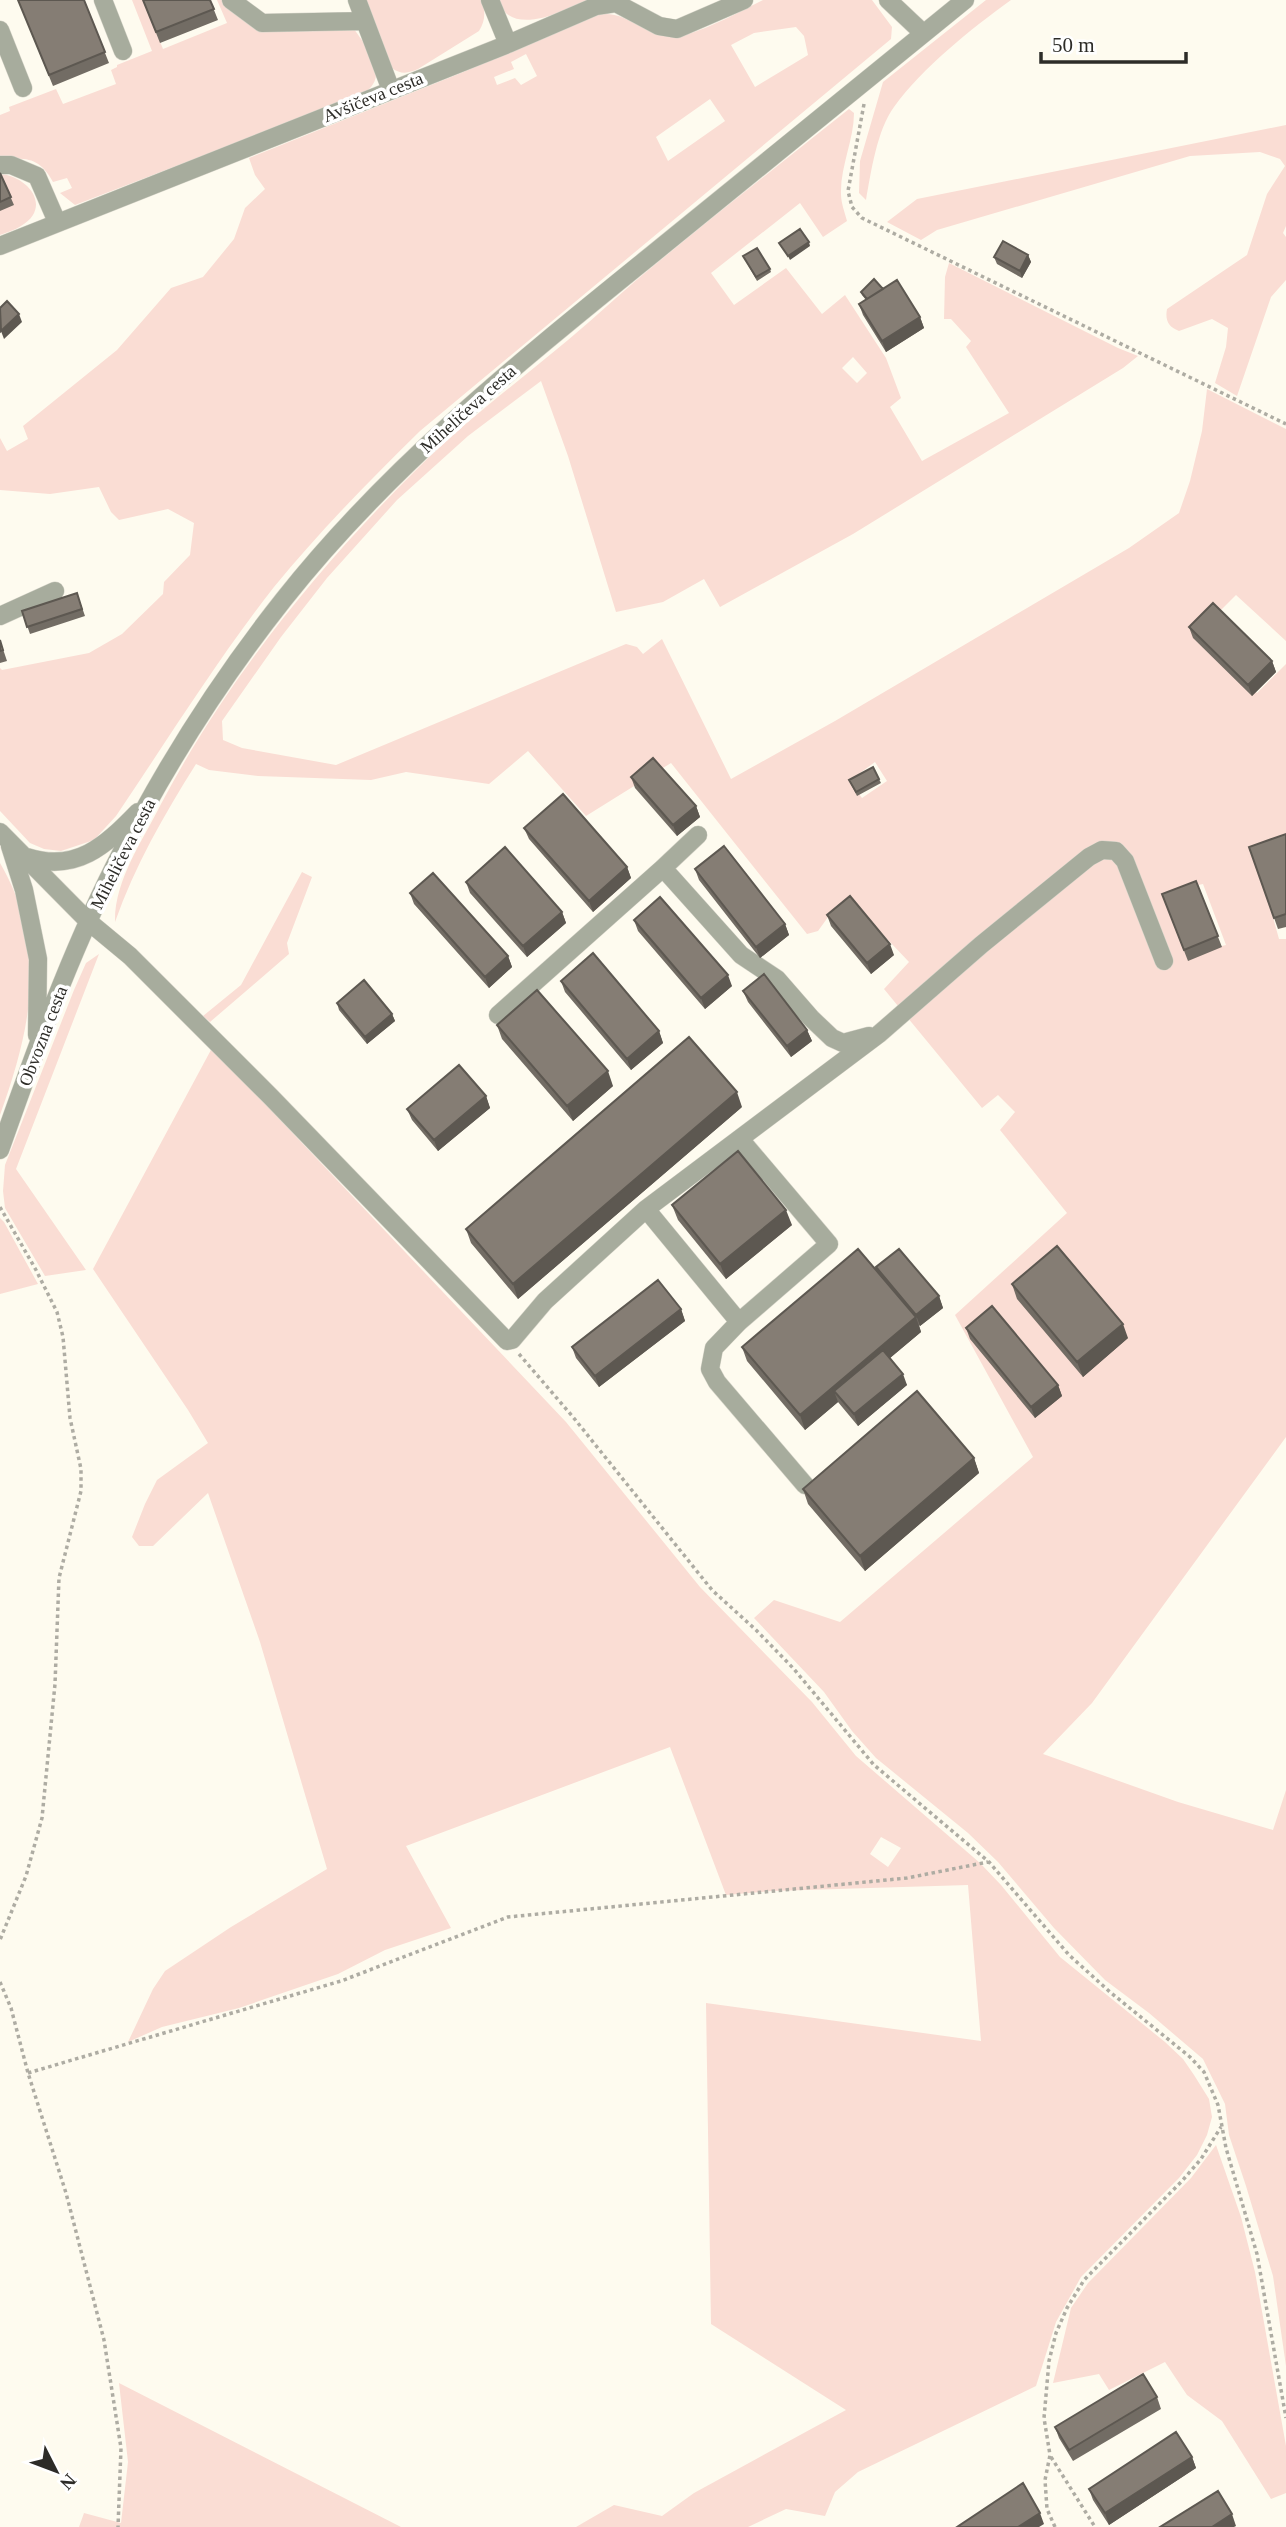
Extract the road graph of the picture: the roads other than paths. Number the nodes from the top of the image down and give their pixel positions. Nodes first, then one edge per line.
1 (103, 0) edge
2 (231, 0) edge
3 (357, 0) edge
4 (490, 0) edge
5 (744, 0) edge
6 (888, 0) edge
7 (965, 0) edge
8 (620, 2) edge
9 (365, 21) junction
10 (0, 30) edge
11 (923, 33) junction
12 (508, 44) junction
13 (123, 51) dead end
14 (23, 88) dead end
15 (391, 90) junction
16 (0, 165) edge
17 (57, 222) junction
18 (0, 246) edge
19 (55, 591) dead end
20 (0, 616) edge
21 (152, 796) junction
22 (698, 835) dead end
23 (4, 836) edge
24 (23, 856) junction
25 (663, 868) junction
26 (89, 922) junction
27 (1164, 961) dead end
28 (498, 1014) dead end
29 (879, 1034) junction
30 (36, 1049) junction
31 (740, 1139) junction
32 (0, 1150) edge
33 (646, 1209) junction
34 (740, 1322) junction
35 (805, 1485) edge

1 - 13 street
2 - 9 street
3 - 9 street
4 - 12 street
5 - 8 street, Avšičeva cesta
6 - 11 street
7 - 11 street, Miheličeva cesta
8 - 12 street, Avšičeva cesta
9 - 15 street
10 - 14 street
11 - 21 street, Miheličeva cesta
12 - 15 street, Avšičeva cesta
15 - 17 street, Avšičeva cesta
16 - 17 street
17 - 18 street, Avšičeva cesta
19 - 20 street
21 - 24 street
21 - 26 street, Miheličeva cesta
22 - 25 street
23 - 24 street
23 - 30 street
24 - 26 street
25 - 28 street
25 - 29 street
26 - 30 street, Obvozna cesta
26 - 33 street
27 - 29 street
29 - 31 street
30 - 32 street, Obvozna cesta
31 - 33 street
31 - 34 street
33 - 34 street
34 - 35 street

